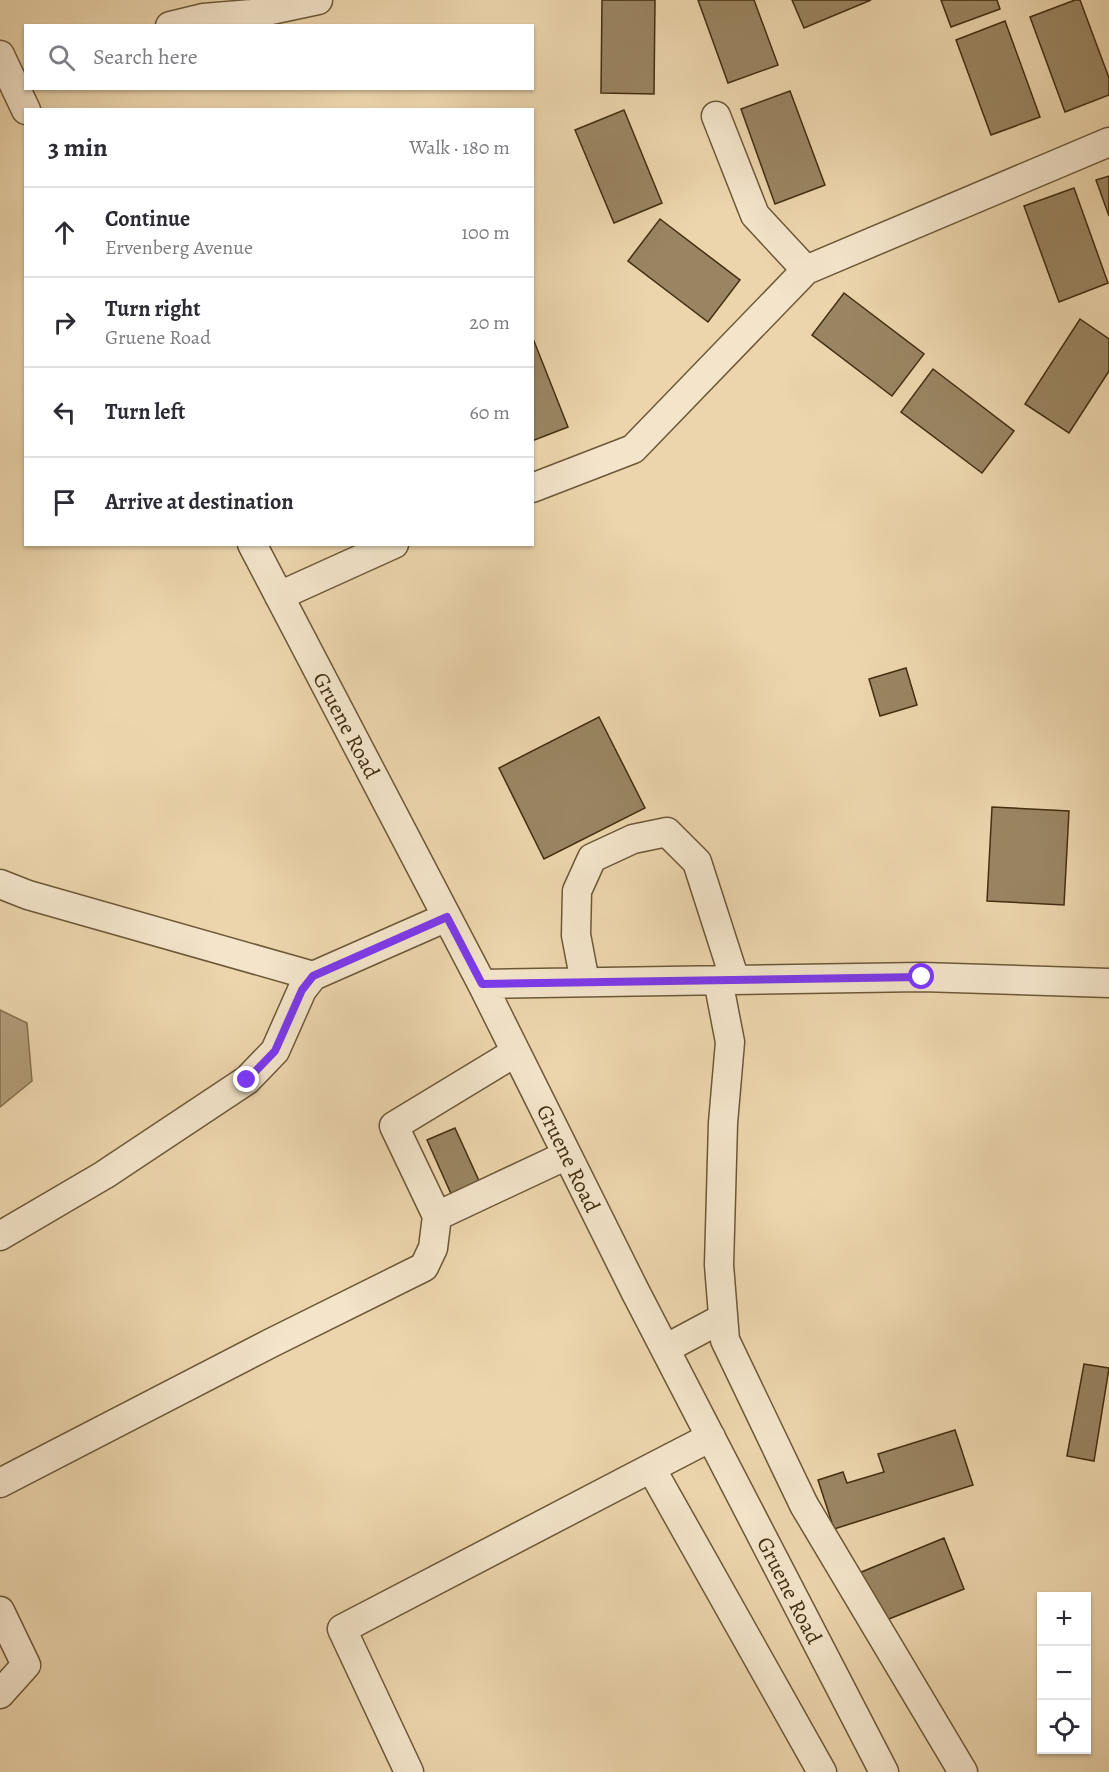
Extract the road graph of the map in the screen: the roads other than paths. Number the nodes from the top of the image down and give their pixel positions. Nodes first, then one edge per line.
1 (318, 0) edge
2 (207, 9) edge
3 (174, 24) edge
4 (12, 67) edge
5 (25, 108) edge
6 (716, 116) dead end
7 (1109, 142) edge
8 (806, 270) junction
9 (534, 487) edge
10 (253, 546) edge
11 (390, 546) edge
12 (279, 596) junction
13 (0, 884) edge
14 (447, 917) junction
15 (313, 976) junction
16 (727, 980) junction
17 (585, 982) junction
18 (482, 984) junction
19 (1109, 984) edge
20 (516, 1052) junction
21 (567, 1155) junction
22 (437, 1216) junction
23 (0, 1236) edge
24 (723, 1318) junction
25 (665, 1349) junction
26 (711, 1437) junction
27 (651, 1468) junction
28 (0, 1483) edge
29 (0, 1611) edge
30 (0, 1694) edge
31 (409, 1772) edge
32 (822, 1772) edge
33 (884, 1772) edge
34 (963, 1772) edge

1 - 2 street
2 - 3 street
4 - 5 street
6 - 8 street
7 - 8 street
8 - 9 street
10 - 12 street, Gruene Road
11 - 12 street
12 - 14 street, Gruene Road
13 - 15 street
14 - 15 street
14 - 18 street, Gruene Road
15 - 23 street
16 - 17 street
16 - 17 street
16 - 19 street
16 - 24 street
17 - 18 street
18 - 20 street, Gruene Road
20 - 21 street, Gruene Road
20 - 22 street
21 - 22 street
21 - 25 street, Gruene Road
22 - 28 street
24 - 25 street
24 - 34 street
25 - 26 street, Gruene Road
26 - 27 street
26 - 33 street, Gruene Road
27 - 31 street
27 - 32 street
29 - 30 street

